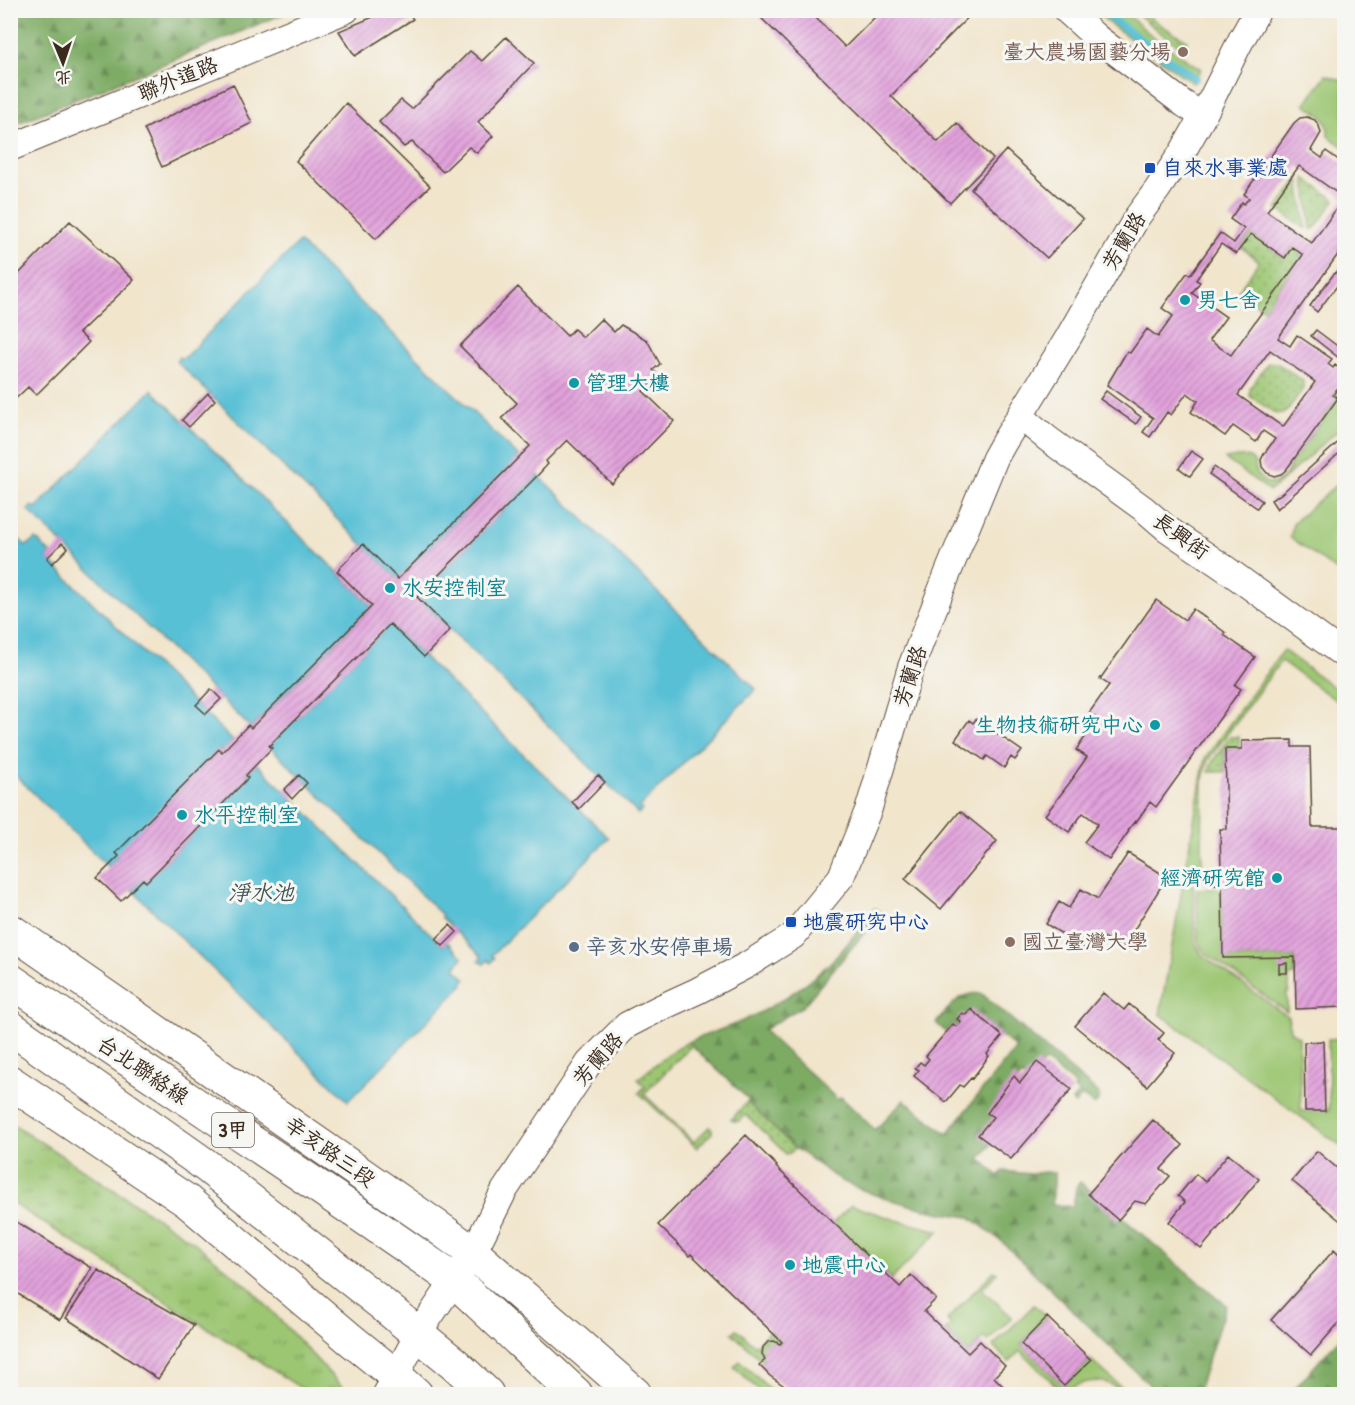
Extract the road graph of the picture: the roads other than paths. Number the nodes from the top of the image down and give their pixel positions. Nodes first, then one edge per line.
1 (346, 10) edge
2 (1066, 10) edge
3 (1258, 10) edge
4 (1203, 116) junction
5 (10, 148) edge
6 (1020, 416) junction
7 (1344, 655) edge
8 (10, 930) edge
9 (10, 980) edge
10 (10, 1027) edge
11 (10, 1082) edge
12 (473, 1253) junction
13 (455, 1281) junction
14 (418, 1334) junction
15 (400, 1389) edge
16 (486, 1395) edge
17 (576, 1395) edge
18 (635, 1395) edge

1 - 5 street, 聯外道路
2 - 4 street
3 - 4 street, 芳蘭路
4 - 6 street, 芳蘭路
6 - 7 street, 長興街
6 - 12 street, 芳蘭路
8 - 12 main road, 辛亥路三段
9 - 13 main road, 台北聯絡線 / 3甲
10 - 14 main road, 台北聯絡線 / 3甲
11 - 15 main road
12 - 13 street, 芳蘭路
12 - 18 main road, 辛亥路三段
13 - 14 street, 芳蘭路
13 - 17 main road
14 - 15 street, 芳蘭路
14 - 16 main road, 台北聯絡線

